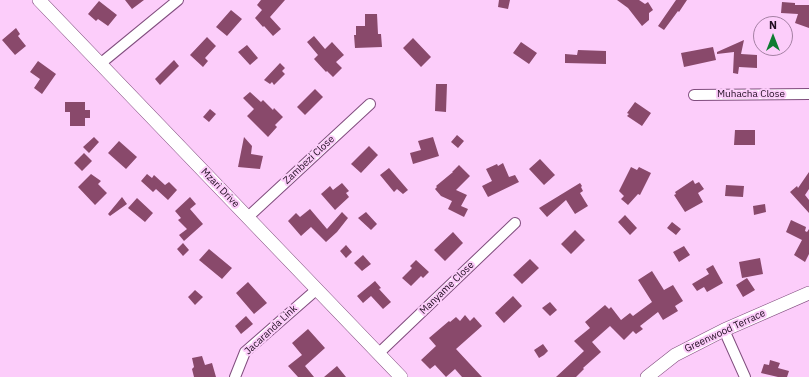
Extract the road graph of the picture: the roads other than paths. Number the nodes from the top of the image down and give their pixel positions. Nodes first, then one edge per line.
1 (39, 0) edge
2 (178, 0) edge
3 (100, 64) junction
4 (809, 94) edge
5 (694, 95) dead end
6 (370, 104) dead end
7 (248, 217) junction
8 (515, 223) dead end
9 (316, 290) junction
10 (809, 293) edge
11 (724, 330) junction
12 (379, 353) junction
13 (234, 377) edge
14 (401, 377) edge
15 (647, 377) edge
16 (745, 377) edge

1 - 3 street, Mzari Drive
2 - 3 street
3 - 7 street, Mzari Drive
4 - 5 street, Muhacha Close
6 - 7 street, Zambezi Close
7 - 9 street, Mzari Drive
8 - 12 street, Manyame Close
9 - 12 street, Mzari Drive
9 - 13 street, Jacaranda Link
10 - 11 street, Greenwood Terrace
11 - 15 street, Greenwood Terrace
11 - 16 street
12 - 14 street, Mzari Drive

